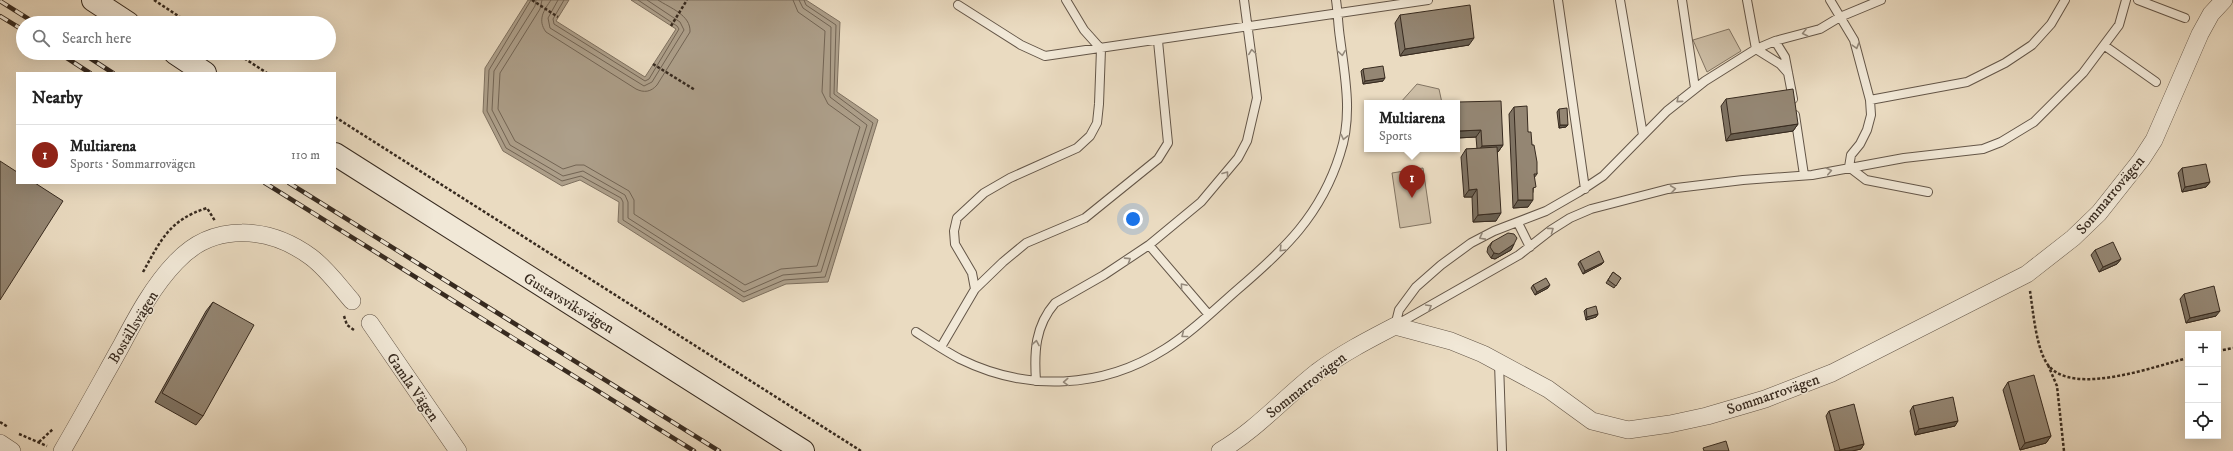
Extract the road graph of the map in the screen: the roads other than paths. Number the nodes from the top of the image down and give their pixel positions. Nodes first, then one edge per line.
1 (93, 0) edge
2 (1066, 0) edge
3 (1244, 0) edge
4 (1336, 0) edge
5 (1428, 0) edge
6 (1558, 0) edge
7 (1620, 0) edge
8 (1682, 0) edge
9 (1747, 0) edge
10 (1830, 0) edge
11 (1880, 0) edge
12 (2065, 0) edge
13 (2126, 0) edge
14 (2138, 0) edge
15 (2224, 0) edge
16 (958, 5) dead end
17 (1338, 14) junction
18 (117, 16) edge
19 (1840, 17) junction
20 (2185, 18) dead end
21 (1248, 27) junction
22 (1158, 41) junction
23 (1775, 41) junction
24 (2105, 46) junction
25 (1101, 49) junction
26 (1756, 49) junction
27 (186, 60) edge
28 (204, 72) edge
29 (1790, 76) junction
30 (2156, 82) dead end
31 (1695, 88) junction
32 (1870, 100) junction
33 (1643, 135) junction
34 (336, 155) edge
35 (1849, 167) junction
36 (1804, 175) junction
37 (1585, 189) junction
38 (1928, 192) dead end
39 (1518, 223) junction
40 (1149, 245) junction
41 (1530, 247) junction
42 (975, 290) junction
43 (352, 301) dead end
44 (1209, 315) junction
45 (370, 323) dead end
46 (1395, 326) junction
47 (916, 332) dead end
48 (941, 348) junction
49 (1499, 362) junction
50 (1036, 381) junction
51 (0, 444) edge
52 (54, 448) edge
53 (12, 451) edge
54 (458, 451) edge
55 (803, 451) edge
56 (1220, 451) edge
57 (1502, 451) edge

1 - 18 street
2 - 25 lane
3 - 21 lane
4 - 17 lane
5 - 17 lane
6 - 37 lane
7 - 33 lane
8 - 31 lane
9 - 26 lane
10 - 19 lane
11 - 19 lane
12 - 32 lane
13 - 24 lane
14 - 20 lane
15 - 49 street, Sommarrovägen
16 - 25 lane
17 - 21 lane
17 -> 44 lane
19 -> 23 lane
19 -> 32 lane
21 - 22 lane
40 -> 21 lane
22 - 25 lane
22 - 42 lane
23 - 26 lane
23 - 29 lane
24 - 30 lane
24 - 35 lane
25 - 42 lane
26 - 29 lane
26 - 31 lane
27 - 28 street
29 - 36 lane
31 -> 33 lane
32 - 35 lane
33 - 37 lane
34 - 55 street, Gustavsviksvägen
36 -> 35 lane
35 - 38 lane
41 -> 36 lane
37 - 39 lane
39 - 41 lane
39 -> 46 lane
44 -> 40 lane
50 -> 40 lane
46 -> 41 lane
42 - 48 lane
43 - 52 street, Boställsvägen
44 -> 50 lane
45 - 54 street, Gamla Vägen
46 - 49 street, Sommarrovägen
46 - 56 street, Sommarrovägen
47 - 48 lane
48 - 50 lane
49 - 57 lane
51 - 53 street

